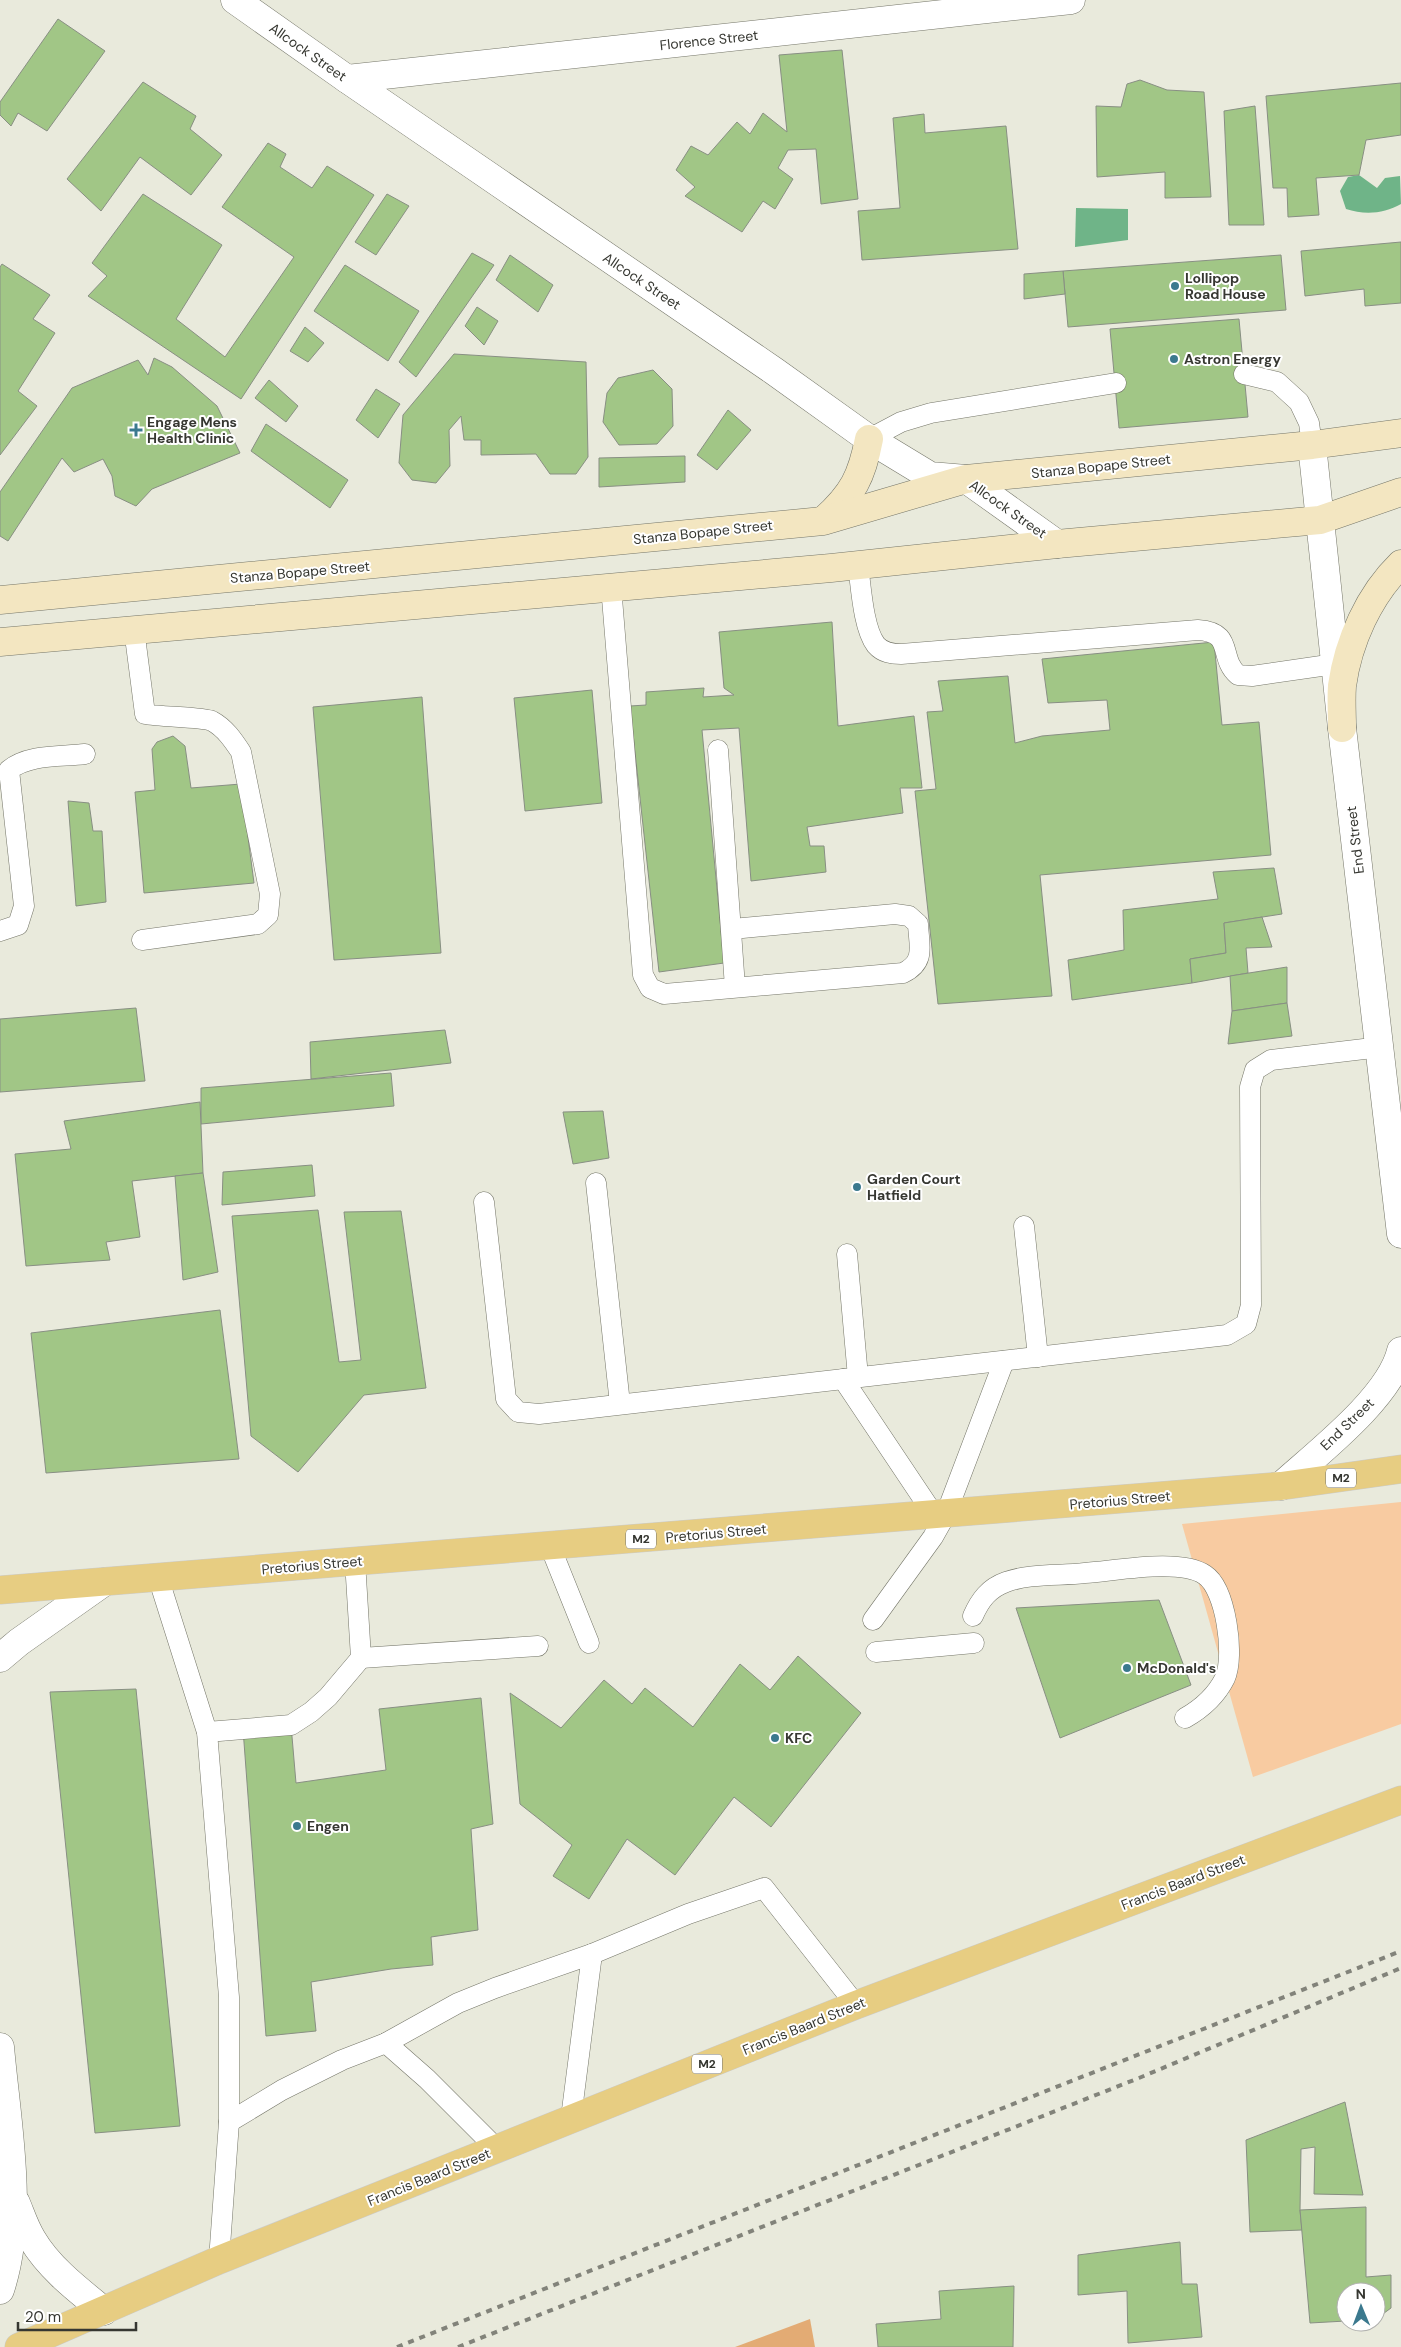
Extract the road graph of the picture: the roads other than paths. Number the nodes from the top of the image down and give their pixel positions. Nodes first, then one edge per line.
1 (235, 0) edge
2 (1071, 0) edge
3 (347, 79) junction
4 (1244, 374) dead end
5 (1116, 383) dead end
6 (1401, 416) edge
7 (1401, 433) edge
8 (1368, 438) junction
9 (868, 439) junction
10 (1312, 445) junction
11 (966, 480) junction
12 (1401, 492) edge
13 (823, 520) junction
14 (1320, 520) junction
15 (1057, 544) junction
16 (1401, 564) edge
17 (858, 565) junction
18 (611, 586) junction
19 (0, 600) edge
20 (134, 629) junction
21 (0, 642) edge
22 (1335, 664) junction
23 (1342, 728) junction
24 (718, 750) dead end
25 (85, 754) dead end
26 (732, 929) junction
27 (0, 931) edge
28 (142, 940) dead end
29 (735, 987) junction
30 (1380, 1047) junction
31 (596, 1183) dead end
32 (484, 1202) dead end
33 (1024, 1226) dead end
34 (1401, 1234) edge
35 (847, 1254) dead end
36 (1401, 1351) edge
37 (1038, 1357) junction
38 (1004, 1360) junction
39 (851, 1378) junction
40 (620, 1404) junction
41 (1401, 1470) edge
42 (1281, 1486) junction
43 (940, 1514) junction
44 (550, 1546) junction
45 (355, 1561) junction
46 (158, 1577) junction
47 (104, 1582) junction
48 (0, 1590) edge
49 (972, 1616) dead end
50 (873, 1620) dead end
51 (589, 1643) dead end
52 (974, 1643) dead end
53 (538, 1646) dead end
54 (876, 1652) dead end
55 (0, 1658) edge
56 (361, 1658) junction
57 (1185, 1718) dead end
58 (207, 1732) junction
59 (1401, 1800) edge
60 (592, 1954) junction
61 (856, 2005) junction
62 (386, 2043) junction
63 (0, 2047) edge
64 (571, 2118) junction
65 (229, 2122) junction
66 (498, 2150) junction
67 (13, 2197) junction
68 (219, 2260) junction
69 (0, 2290) edge
70 (104, 2311) junction
71 (19, 2347) edge

1 - 3 street, Allcock Street
2 - 3 street, Florence Street
3 - 9 street, Allcock Street
4 - 10 lane
5 - 9 lane
6 - 8 main road
7 - 8 main road, Stanza Bopape Street
8 - 10 main road, Stanza Bopape Street
9 - 11 street, Allcock Street
9 - 13 main road
10 - 11 main road, Stanza Bopape Street
10 - 14 street, End Street
11 - 13 main road, Stanza Bopape Street
11 - 15 street, Allcock Street
12 - 14 main road
13 - 19 main road, Stanza Bopape Street
14 - 15 main road
14 - 22 street, End Street
15 - 17 main road
16 - 23 main road
17 - 18 main road
17 - 22 lane
18 - 20 main road
18 - 29 lane
20 - 21 main road
20 - 28 lane
22 - 23 street, End Street
23 - 30 street, End Street
24 - 26 lane
25 - 27 lane
26 - 29 lane
26 - 29 lane
30 - 34 street, End Street
30 - 37 lane
31 - 40 lane
32 - 40 lane
33 - 37 lane
35 - 39 lane
36 - 42 street, End Street
37 - 38 lane
38 - 39 lane
38 - 43 lane
39 - 40 lane
39 - 43 lane
41 - 42 main road, Pretorius Street / M2
42 - 43 main road, Pretorius Street / M2
43 - 44 main road, Pretorius Street / M2
43 - 50 lane
44 - 45 main road, Pretorius Street / M2
44 - 51 lane
45 - 46 main road, Pretorius Street / M2
45 - 56 lane
46 - 47 main road, Pretorius Street / M2
46 - 58 lane
47 - 48 main road, Pretorius Street / M2
47 - 55 street
49 - 57 lane
52 - 54 lane
53 - 56 lane
56 - 58 lane
58 - 65 lane
59 - 61 main road, Francis Baard Street / M2
60 - 61 lane
60 - 62 lane
60 - 64 lane
61 - 64 main road, Francis Baard Street / M2
62 - 65 lane
62 - 66 lane
63 - 67 street
64 - 66 main road, Francis Baard Street / M2
65 - 68 lane
66 - 68 main road, Francis Baard Street / M2
67 - 69 street
67 - 70 street
68 - 70 main road, Francis Baard Street / M2
70 - 71 main road, Francis Baard Street / M2

